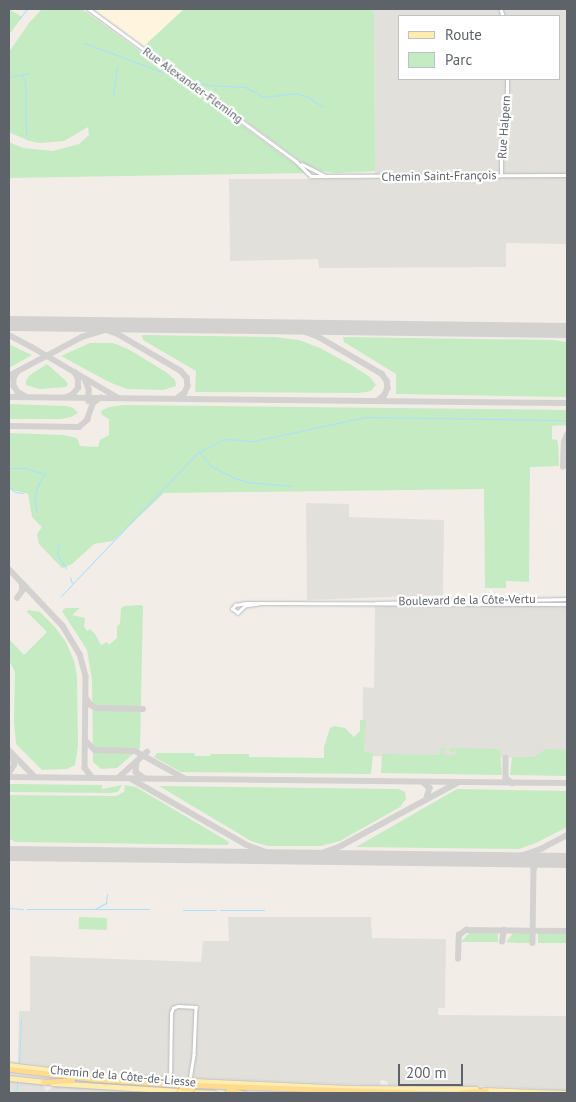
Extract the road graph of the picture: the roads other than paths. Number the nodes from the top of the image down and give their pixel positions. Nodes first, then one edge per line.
1 (89, 9) edge
2 (507, 80) edge
3 (296, 161) junction
4 (502, 175) junction
5 (567, 175) edge
6 (311, 176) joint
7 (328, 177) junction
8 (567, 599) edge
9 (259, 604) junction
10 (367, 604) junction
11 (567, 604) edge
12 (9, 1065) edge
13 (9, 1070) edge
14 (9, 1078) edge
15 (72, 1080) junction
16 (170, 1080) junction
17 (43, 1082) junction
18 (287, 1084) junction
19 (192, 1085) junction
20 (182, 1086) junction
21 (262, 1088) junction
22 (228, 1090) junction
23 (378, 1090) edge
24 (486, 1090) junction
25 (389, 1091) edge
26 (170, 1092) edge
27 (212, 1093) edge
28 (243, 1093) edge
29 (310, 1093) edge
30 (416, 1093) edge
31 (459, 1093) edge
32 (567, 1093) edge

1 - 3 street, Rue Alexander-Fleming
2 - 4 street, Rue Halpern
3 - 6 street, Rue Alexander-Fleming
3 - 7 street, Rue Alexander-Fleming
4 - 5 street, Chemin Saint-François
4 - 7 street, Chemin Saint-François
6 - 7 street, Chemin Saint-François
8 - 10 street, Boulevard de la Côte-Vertu
9 - 9 street, Boulevard de la Côte-Vertu
9 - 10 street, Boulevard de la Côte-Vertu
10 - 11 street, Boulevard de la Côte-Vertu
12 - 16 main road, Chemin de la Côte-de-Liesse
13 - 15 highway
13 - 20 highway
14 - 17 main road, Chemin de la Côte-de-Liesse
15 - 17 highway
15 - 20 highway
16 - 19 street
16 - 20 main road, Chemin de la Côte-de-Liesse
17 - 26 main road, Chemin de la Côte-de-Liesse
18 - 19 main road, Chemin de la Côte-de-Liesse
18 - 21 highway
18 - 23 main road, Chemin de la Côte-de-Liesse
19 - 20 highway, bridge
19 - 21 highway
19 - 22 highway
19 - 27 main road, Chemin de la Côte-de-Liesse
20 - 26 main road, Chemin de la Côte-de-Liesse
21 - 23 highway
22 - 28 highway
22 - 29 highway
23 - 25 highway
24 - 25 main road
24 - 31 highway
24 - 32 main road
25 - 30 highway

